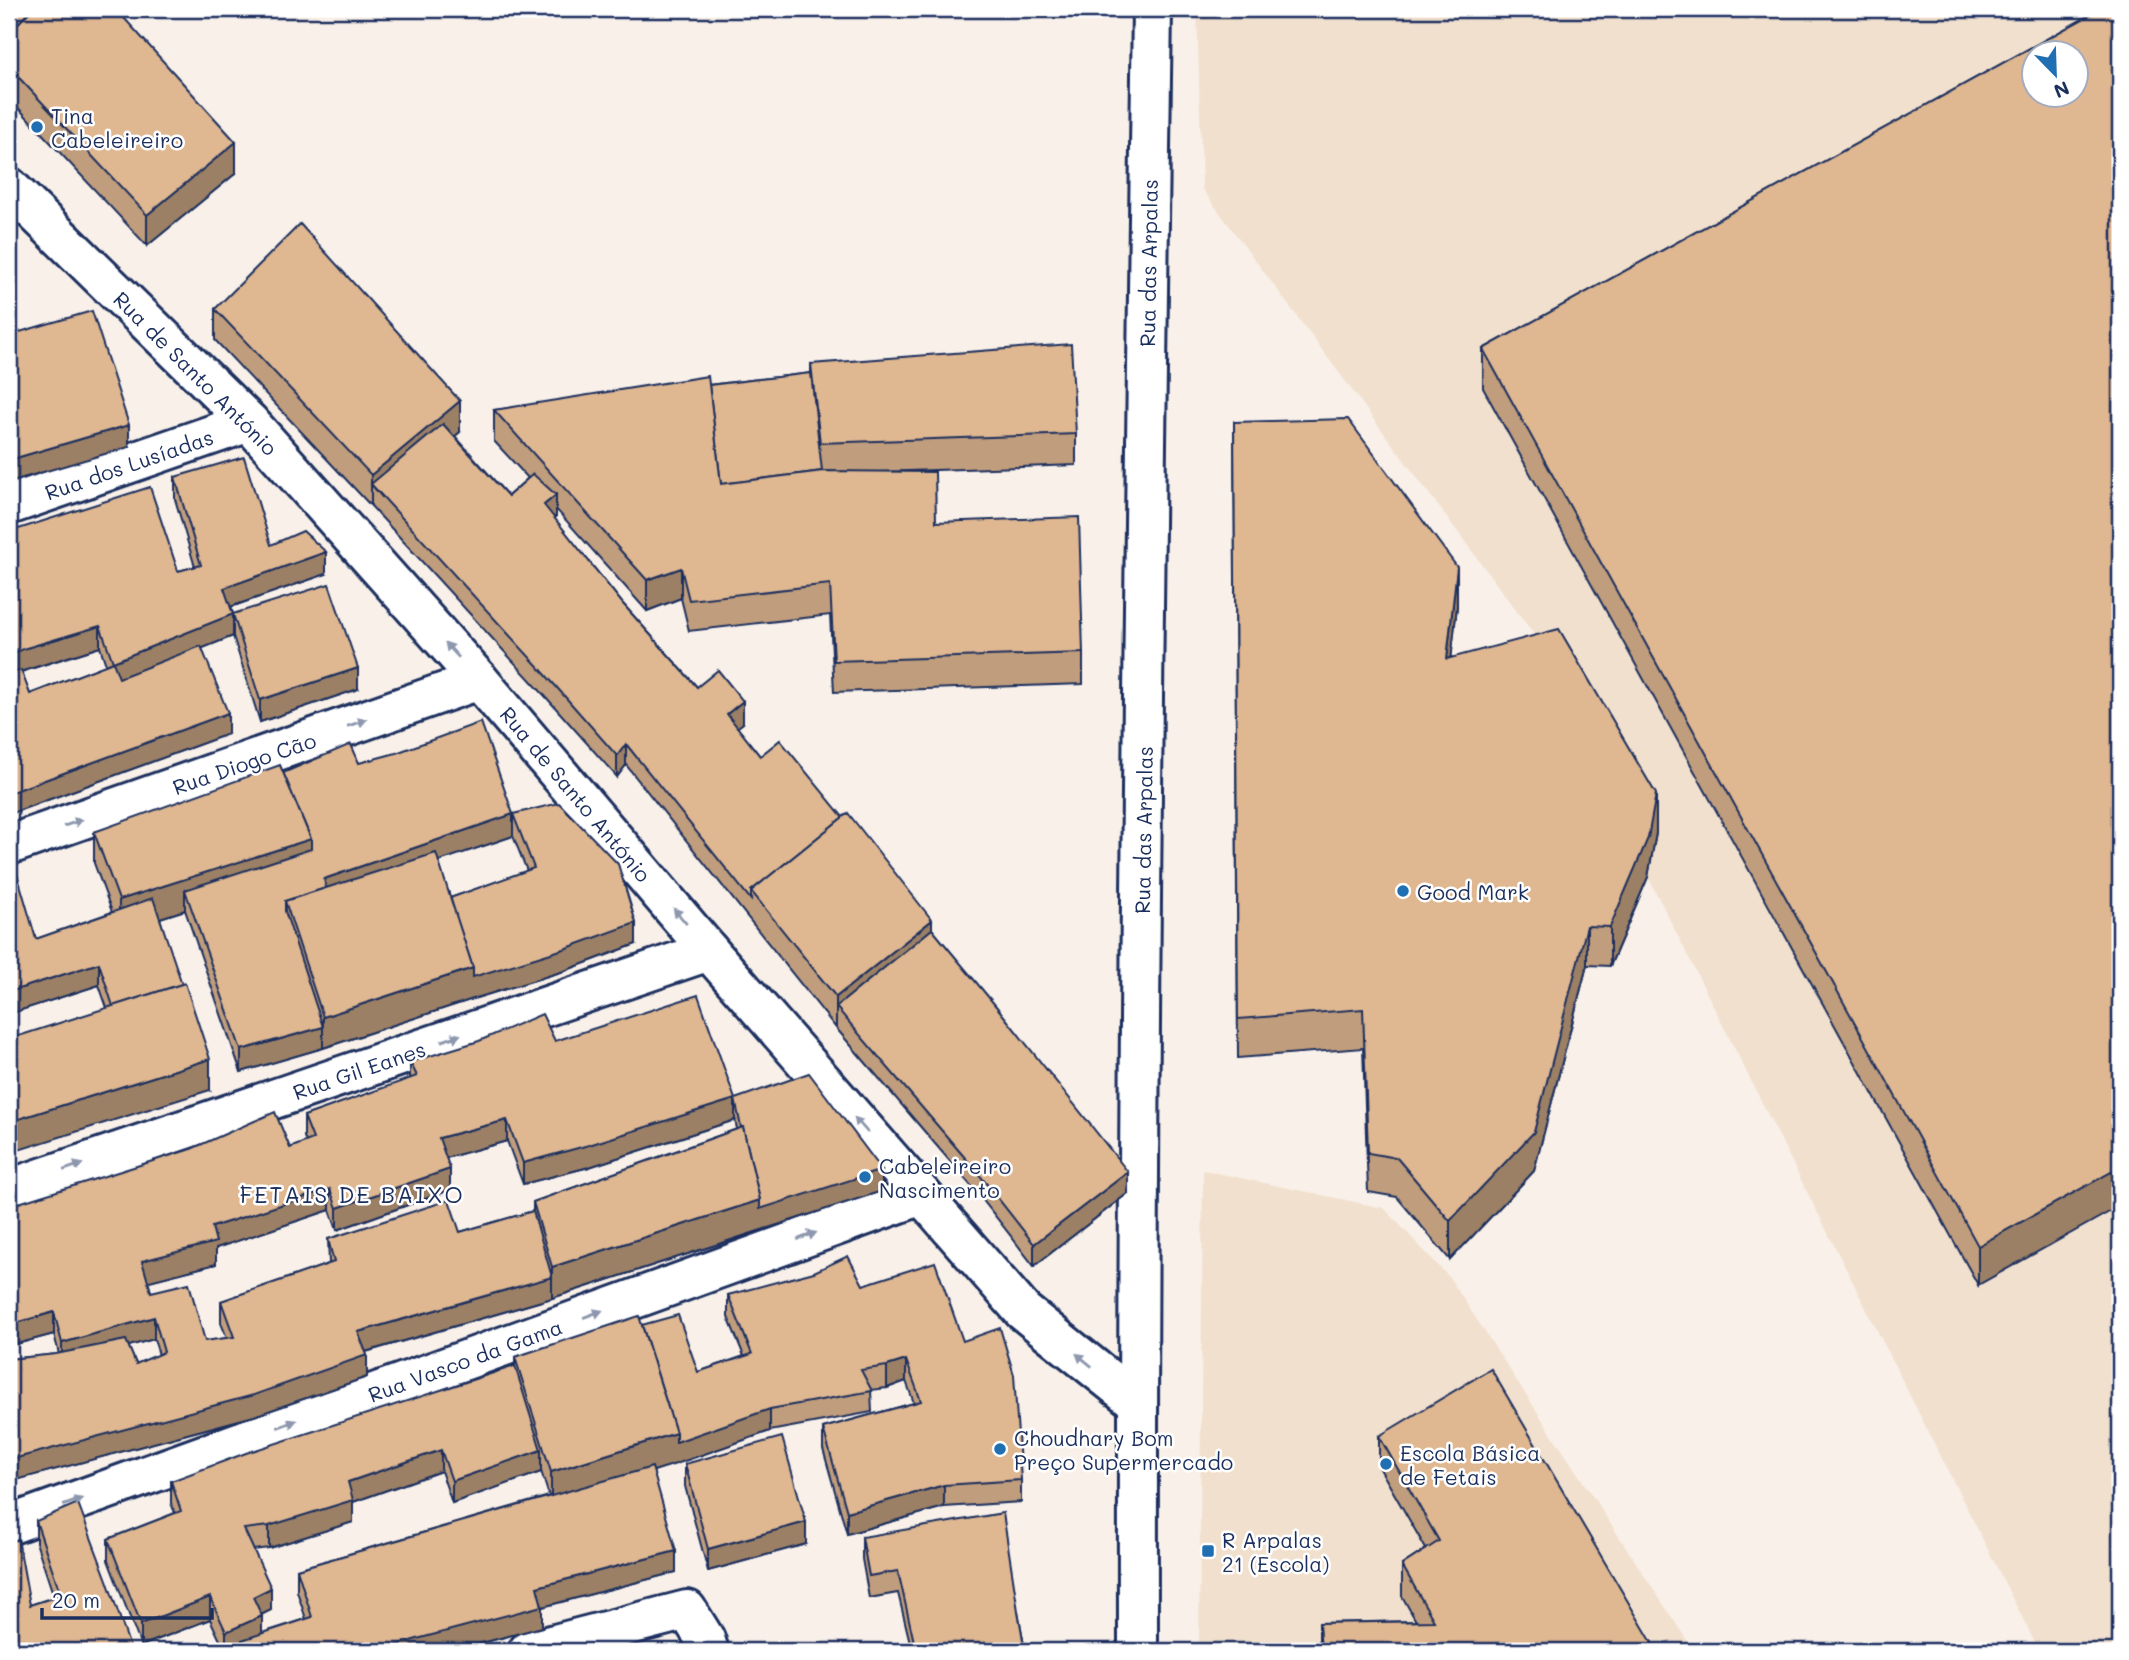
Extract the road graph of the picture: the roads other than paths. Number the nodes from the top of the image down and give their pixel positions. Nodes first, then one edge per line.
1 (1152, 9) edge
2 (9, 187) edge
3 (249, 422) junction
4 (9, 505) edge
5 (479, 680) junction
6 (9, 845) edge
7 (709, 951) junction
8 (9, 1189) edge
9 (922, 1195) junction
10 (1138, 1403) junction
11 (9, 1525) edge
12 (528, 1651) edge
13 (709, 1651) edge
14 (1138, 1651) edge

1 - 10 street, Rua das Arpalas
2 - 3 street, Rua de Santo António
3 - 4 street, Rua dos Lusíadas
5 -> 3 street, Rua de Santo António
6 -> 5 street, Rua Diogo Cão
7 -> 5 street, Rua de Santo António
8 -> 7 street, Rua Gil Eanes
9 -> 7 street, Rua de Santo António
10 -> 9 street, Rua de Santo António
11 -> 9 street, Rua Vasco da Gama
10 - 14 street, Rua das Arpalas
12 - 13 street

